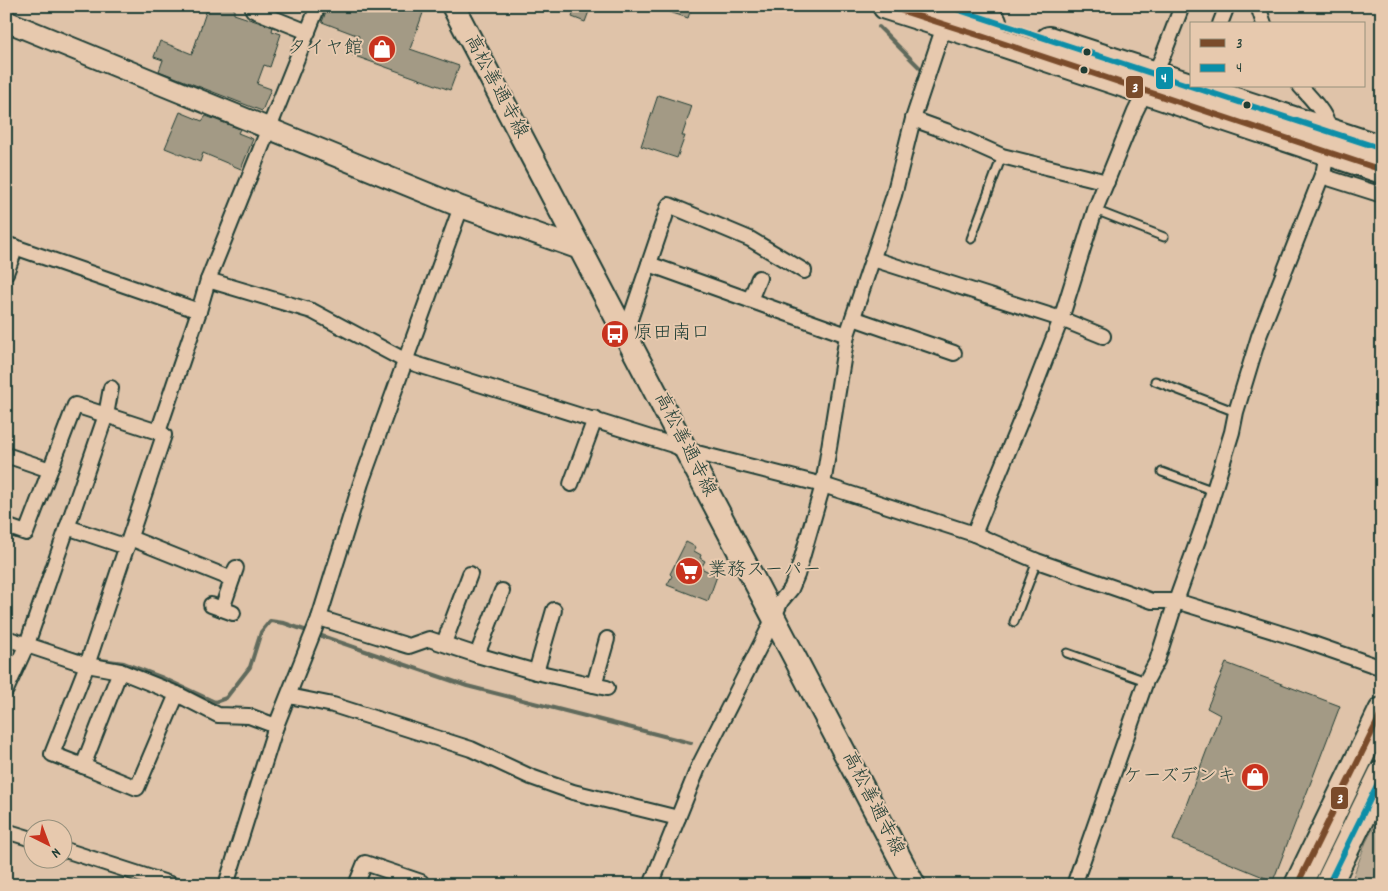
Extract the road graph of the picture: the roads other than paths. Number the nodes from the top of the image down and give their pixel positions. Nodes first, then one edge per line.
1 (318, 6) edge
2 (453, 6) edge
3 (886, 6) edge
4 (1182, 6) edge
5 (1227, 6) edge
6 (1258, 6) edge
7 (253, 10) dead end
8 (948, 11) edge
9 (6, 21) edge
10 (1221, 22) edge
11 (1263, 22) edge
12 (308, 32) junction
13 (1149, 83) junction
14 (1302, 88) edge
15 (913, 119) junction
16 (268, 128) junction
17 (1382, 149) edge
18 (1326, 154) junction
19 (1002, 156) junction
20 (1382, 170) edge
21 (1107, 182) junction
22 (1382, 195) edge
23 (460, 206) junction
24 (1095, 210) junction
25 (1164, 237) dead end
26 (970, 239) dead end
27 (11, 245) edge
28 (580, 249) junction
29 (873, 259) junction
30 (648, 264) junction
31 (804, 271) dead end
32 (6, 273) edge
33 (758, 278) dead end
34 (208, 280) junction
35 (750, 300) junction
36 (199, 311) junction
37 (853, 318) junction
38 (1061, 319) junction
39 (625, 334) junction
40 (847, 335) junction
41 (1103, 336) dead end
42 (954, 353) dead end
43 (406, 360) junction
44 (1155, 382) dead end
45 (111, 388) dead end
46 (1236, 412) junction
47 (106, 415) junction
48 (596, 419) junction
49 (158, 432) junction
50 (685, 450) junction
51 (6, 455) edge
52 (50, 470) junction
53 (1162, 472) dead end
54 (571, 484) dead end
55 (823, 485) junction
56 (1214, 491) junction
57 (6, 526) edge
58 (68, 527) junction
59 (974, 534) junction
60 (128, 542) junction
61 (1037, 562) junction
62 (470, 574) dead end
63 (502, 591) dead end
64 (1176, 601) junction
65 (222, 609) dead end
66 (554, 610) dead end
67 (774, 617) junction
68 (319, 618) junction
69 (1014, 622) dead end
70 (6, 638) edge
71 (607, 639) dead end
72 (444, 643) junction
73 (27, 644) junction
74 (1067, 653) dead end
75 (477, 655) junction
76 (87, 665) junction
77 (1382, 668) edge
78 (120, 670) junction
79 (536, 672) junction
80 (1146, 681) junction
81 (6, 690) edge
82 (177, 694) junction
83 (289, 696) junction
84 (1382, 711) edge
85 (276, 726) junction
86 (83, 766) junction
87 (1382, 774) edge
88 (678, 818) junction
89 (6, 831) edge
90 (22, 836) edge
91 (72, 852) edge
92 (1331, 880) edge
93 (1300, 881) edge
94 (421, 882) dead end
95 (173, 885) edge
96 (226, 885) edge
97 (356, 885) edge
98 (651, 885) edge
99 (914, 885) edge
100 (1074, 885) edge

1 - 12 street
2 - 28 main road, 高松善通寺線
3 - 8 highway
4 - 13 street
5 - 10 street
6 - 11 street
7 - 12 street
8 - 13 highway
8 - 15 street
9 - 16 street
12 - 16 street
13 - 18 highway
13 - 21 street
14 - 18 street
15 - 19 street
15 - 29 street
16 - 23 street
16 - 34 street
17 - 18 highway
18 - 20 highway
18 - 22 street
18 - 46 street
19 - 21 street
19 - 26 lane
21 - 24 street
23 - 28 street
23 - 43 street
24 - 25 lane
24 - 38 street
27 - 32 street
27 - 36 street
28 - 39 main road, 高松善通寺線
29 - 37 street
29 - 38 street
30 - 31 street
30 - 35 street
30 - 39 street
33 - 35 street
34 - 36 street
34 - 43 street
35 - 40 street
36 - 49 street
37 - 40 street
37 - 42 street
38 - 41 street
38 - 59 street
39 - 50 main road, 高松善通寺線
40 - 55 street
43 - 48 street
43 - 68 street
44 - 46 lane
45 - 47 street
46 - 56 street
47 - 49 street
47 - 52 street
47 - 58 street
48 - 50 street
48 - 54 street
49 - 60 street
50 - 55 street
50 - 67 main road, 高松善通寺線
51 - 52 street
52 - 57 street
53 - 56 lane
55 - 59 street
55 - 67 street
56 - 64 street
58 - 60 street
58 - 73 street
59 - 61 street
60 - 65 street
60 - 76 street
61 - 64 street
61 - 69 lane
62 - 72 street
63 - 75 street
64 - 77 street
64 - 80 street
66 - 79 street
67 - 88 street
67 - 99 main road, 高松善通寺線
68 - 72 street
68 - 83 street
70 - 73 street
71 - 79 street
72 - 75 street
73 - 76 street
73 - 81 street
74 - 80 lane
75 - 79 street
76 - 78 street
76 - 86 street
78 - 82 street
78 - 86 street
80 - 100 street
82 - 85 street
82 - 86 street
83 - 85 street
83 - 88 street
84 - 93 highway
85 - 96 street
87 - 92 highway
88 - 98 street
89 - 90 street
91 - 95 street
94 - 97 street

